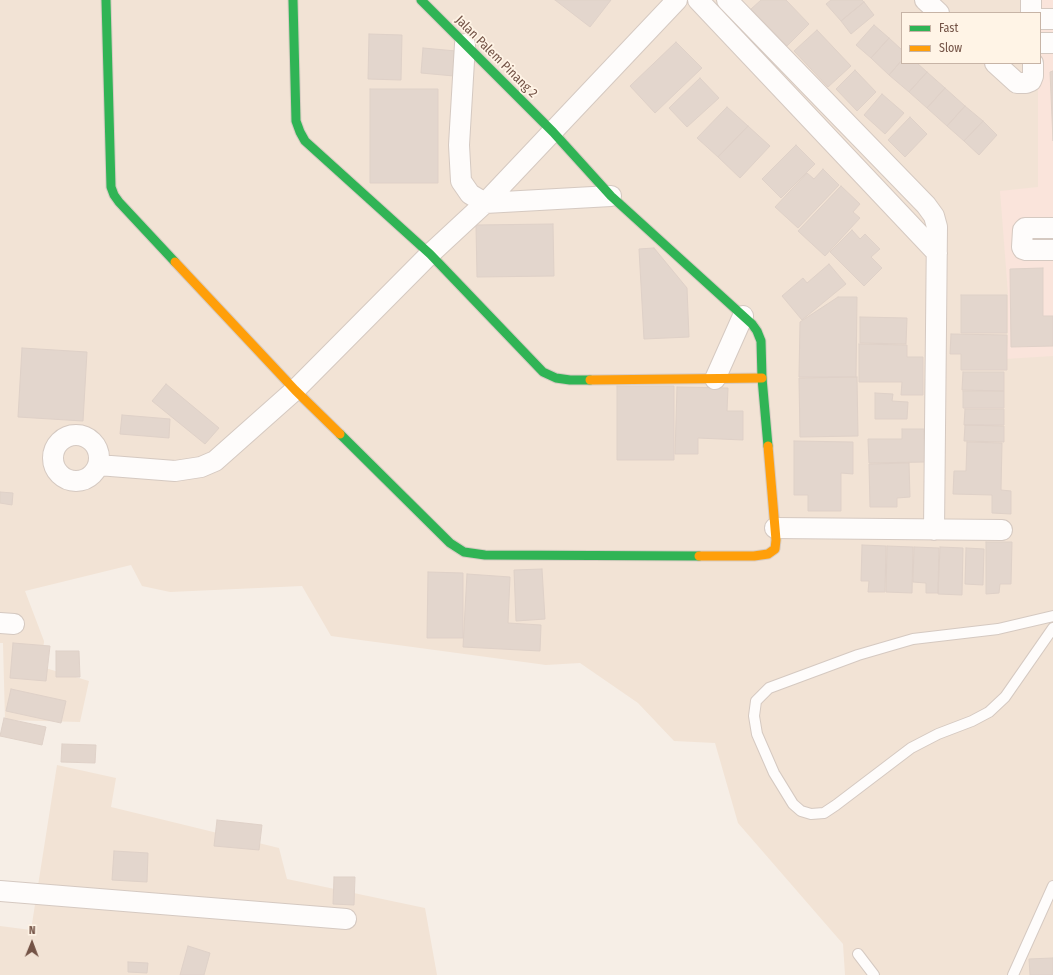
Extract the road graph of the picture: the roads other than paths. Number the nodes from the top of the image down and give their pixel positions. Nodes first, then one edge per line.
1 (106, 0) edge
2 (293, 0) edge
3 (421, 0) edge
4 (677, 0) edge
5 (698, 0) edge
6 (727, 0) edge
7 (924, 0) edge
8 (1031, 0) edge
9 (938, 12) edge
10 (1031, 12) edge
11 (1041, 19) edge
12 (1053, 19) edge
13 (1041, 42) edge
14 (1053, 42) edge
15 (466, 44) junction
16 (997, 64) edge
17 (1033, 64) edge
18 (553, 132) junction
19 (611, 196) junction
20 (485, 203) junction
21 (1053, 228) edge
22 (1053, 250) edge
23 (937, 253) junction
24 (430, 254) junction
25 (743, 316) junction
26 (762, 378) junction
27 (715, 379) junction
28 (295, 390) junction
29 (98, 465) dead end
30 (775, 528) junction
31 (934, 530) junction
32 (1002, 530) dead end
33 (1053, 616) edge
34 (1053, 628) edge
35 (1053, 886) edge
36 (0, 891) edge
37 (346, 919) dead end
38 (858, 954) dead end
39 (874, 975) edge
40 (1013, 975) edge

1 - 28 street
2 - 24 street
3 - 15 street, Jalan Palem Pinang 2
4 - 18 street
5 - 23 street
6 - 23 street
7 - 9 street
8 - 10 street
11 - 12 street
13 - 14 street
15 - 18 street, Jalan Palem Pinang 2
15 - 20 street
16 - 17 street
18 - 19 street, Jalan Palem Pinang 2
18 - 20 street
19 - 20 street
19 - 25 street, Jalan Palem Pinang 2
20 - 24 street
21 - 22 street
23 - 31 street
24 - 27 street
24 - 28 street
25 - 26 street, Jalan Palem Pinang 2
25 - 27 street
26 - 27 street
26 - 30 street, Jalan Palem Pinang 2
28 - 29 street
28 - 30 street, Jalan Palem Pinang 2
30 - 31 street
31 - 32 street
33 - 34 lane
35 - 40 lane
36 - 37 street
38 - 39 lane

